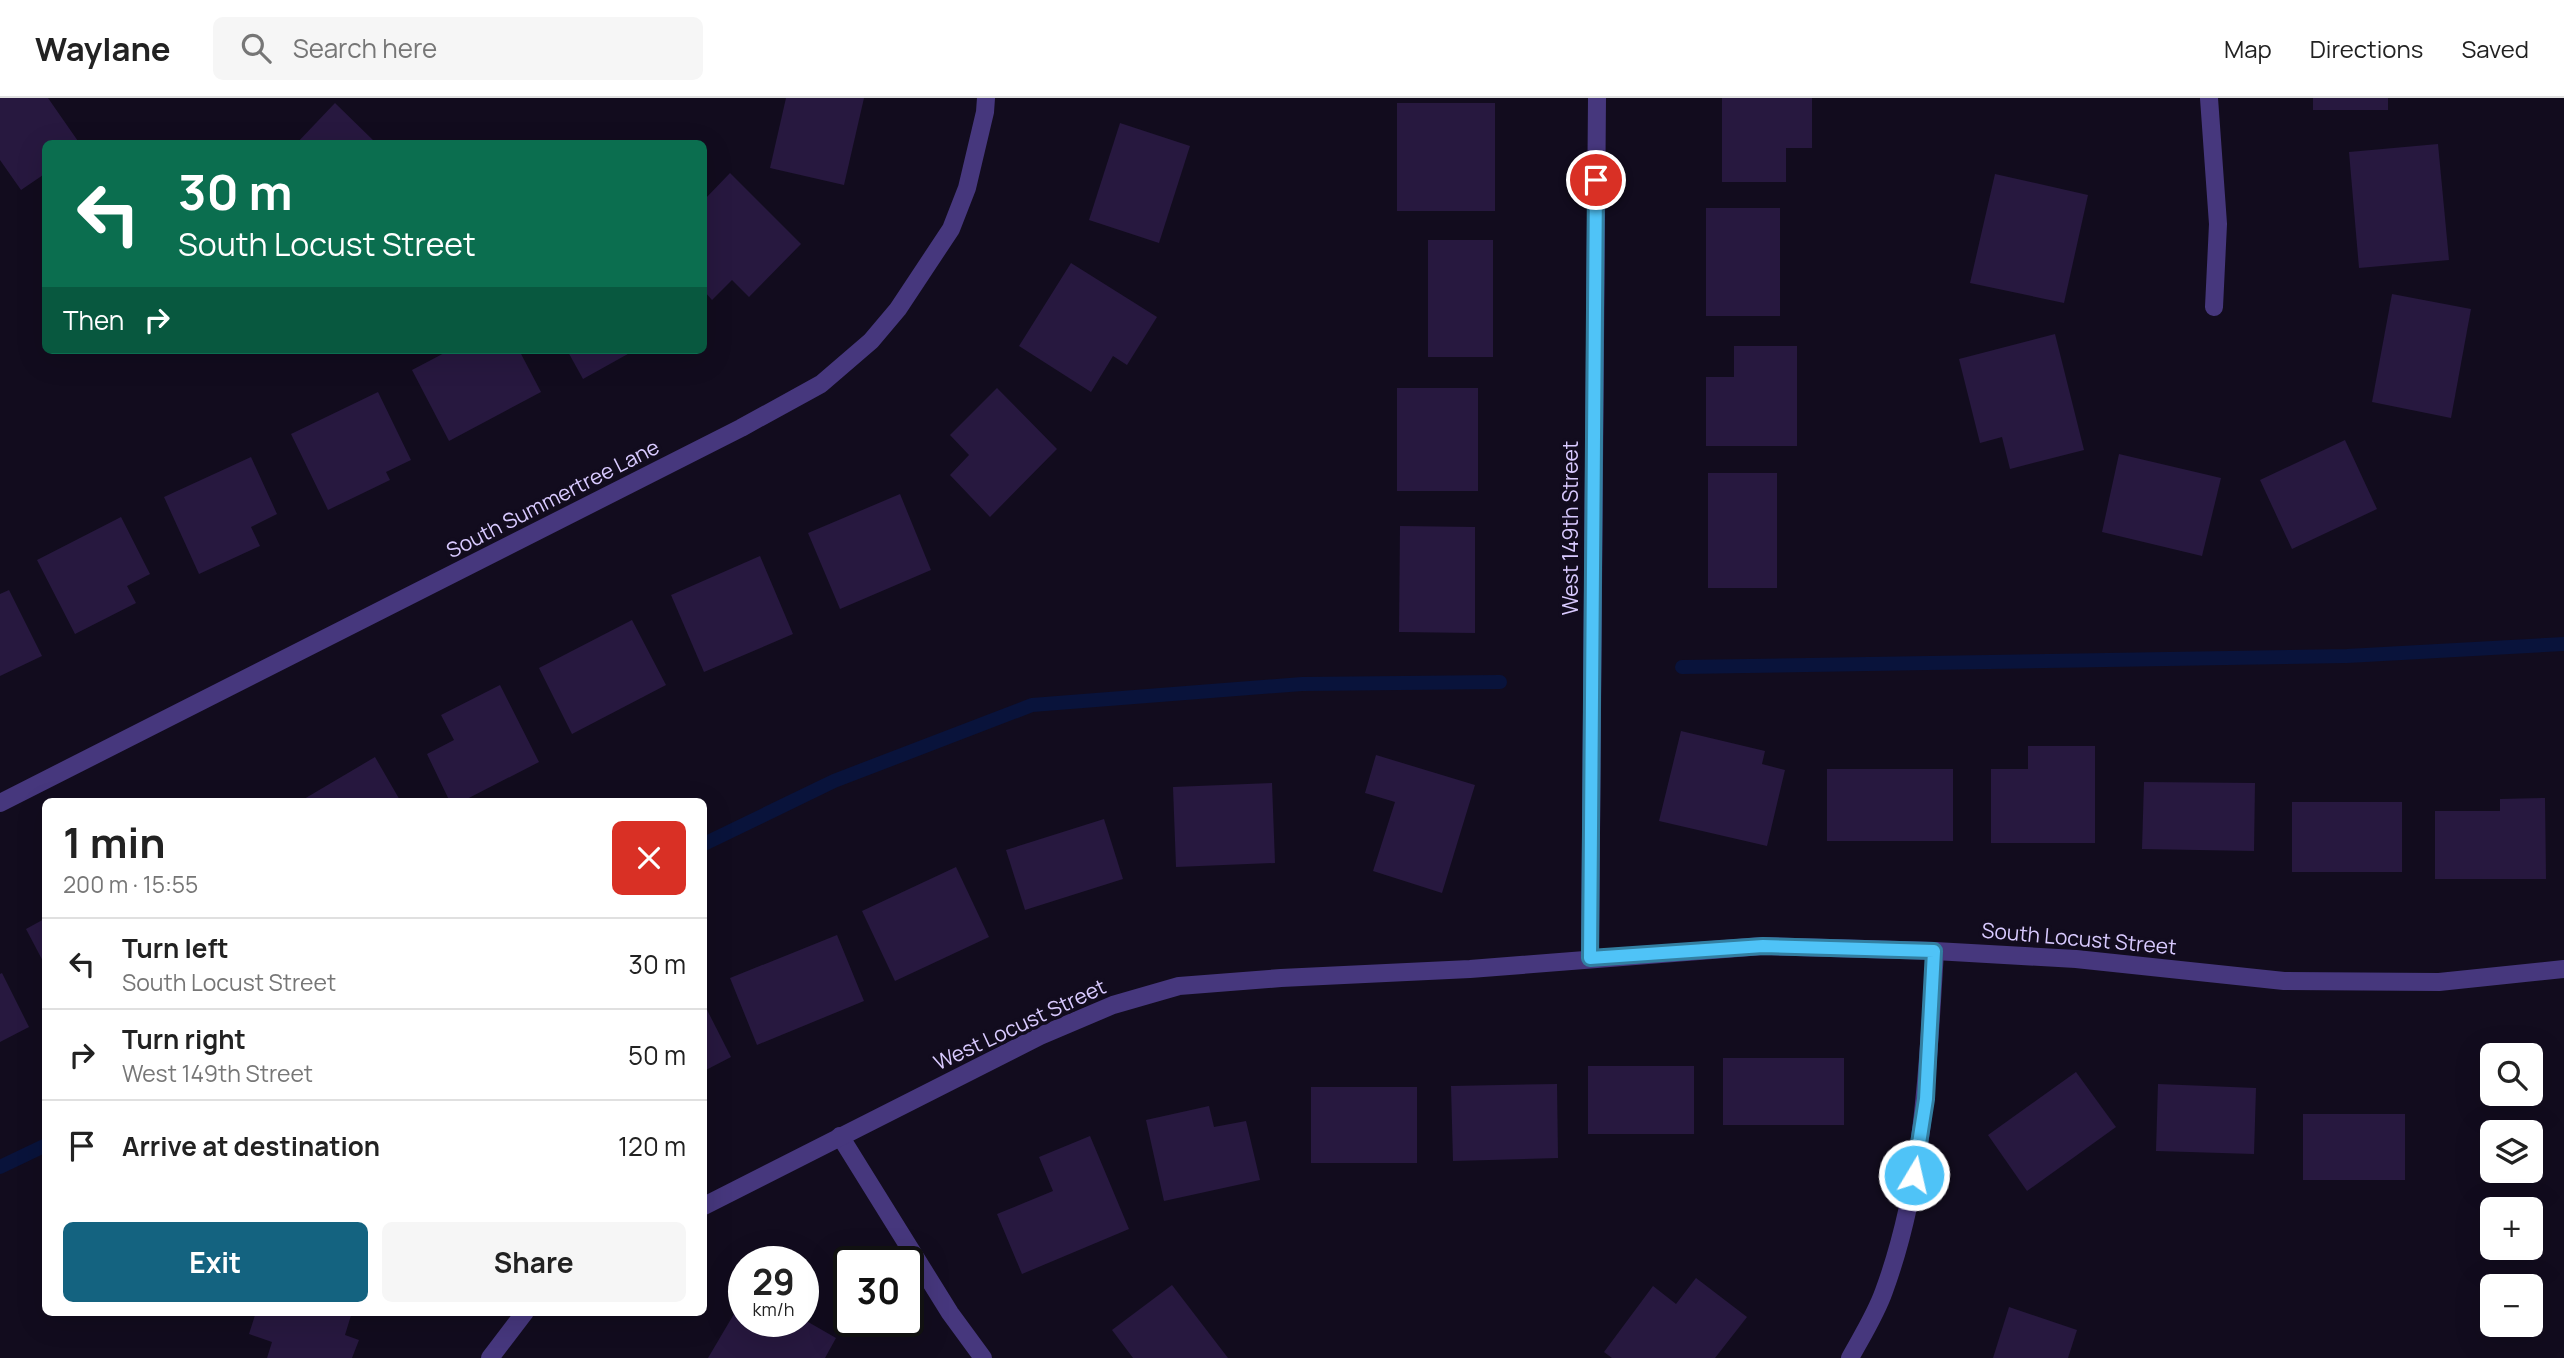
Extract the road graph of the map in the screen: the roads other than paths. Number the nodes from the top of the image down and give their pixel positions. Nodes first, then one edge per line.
1 (986, 98) edge
2 (1597, 98) edge
3 (2209, 98) edge
4 (2214, 307) dead end
5 (0, 803) edge
6 (1934, 951) junction
7 (1590, 958) junction
8 (2564, 969) edge
9 (840, 1136) junction
10 (707, 1204) edge
11 (522, 1316) edge
12 (490, 1358) edge
13 (983, 1358) edge
14 (1850, 1358) edge

1 - 5 street, South Summertree Lane
2 - 7 street, West 149th Street
3 - 4 street
6 - 7 street, South Locust Street
6 - 8 street, South Locust Street
6 - 14 street
7 - 9 street, West Locust Street
9 - 10 street, West Locust Street
9 - 13 street
11 - 12 street

